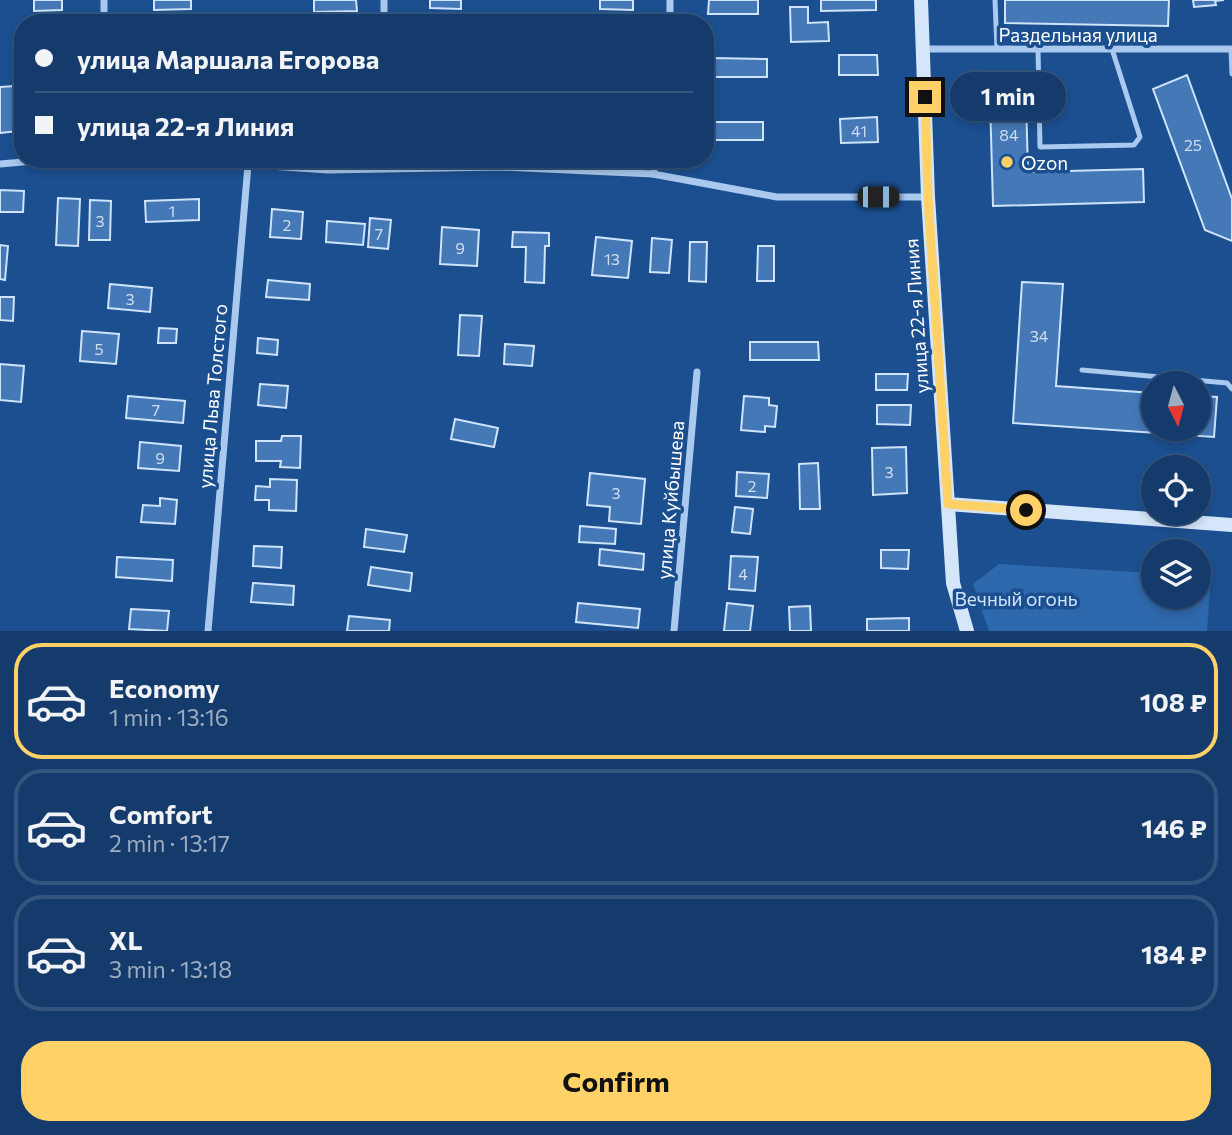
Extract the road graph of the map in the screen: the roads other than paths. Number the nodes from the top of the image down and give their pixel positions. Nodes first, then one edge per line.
1 (921, 0) edge
2 (995, 0) edge
3 (997, 49) junction
4 (1038, 49) junction
5 (1112, 49) junction
6 (1231, 49) edge
7 (923, 50) junction
8 (1232, 74) edge
9 (248, 168) edge
10 (296, 168) edge
11 (442, 168) edge
12 (522, 168) edge
13 (654, 168) edge
14 (385, 169) joint
15 (653, 174) junction
16 (928, 197) junction
17 (1082, 369) dead end
18 (697, 372) dead end
19 (1232, 389) edge
20 (948, 504) junction
21 (1232, 525) edge
22 (208, 631) edge
23 (674, 631) edge
24 (967, 631) edge

1 - 7 main road, улица 22-я Линия
2 - 3 lane
3 - 4 street, Раздельная улица
3 - 7 street, Раздельная улица
4 - 5 street, Раздельная улица
4 - 5 lane
5 - 6 street, Раздельная улица
6 - 8 lane
7 - 16 main road, улица 22-я Линия
9 - 22 street, улица Льва Толстого
10 - 14 street
11 - 14 street
12 - 15 street
13 - 15 street
15 - 16 street
16 - 20 main road, улица 22-я Линия
17 - 19 lane
18 - 23 street, улица Куйбышева
20 - 21 main road
20 - 24 main road, улица 22-я Линия

